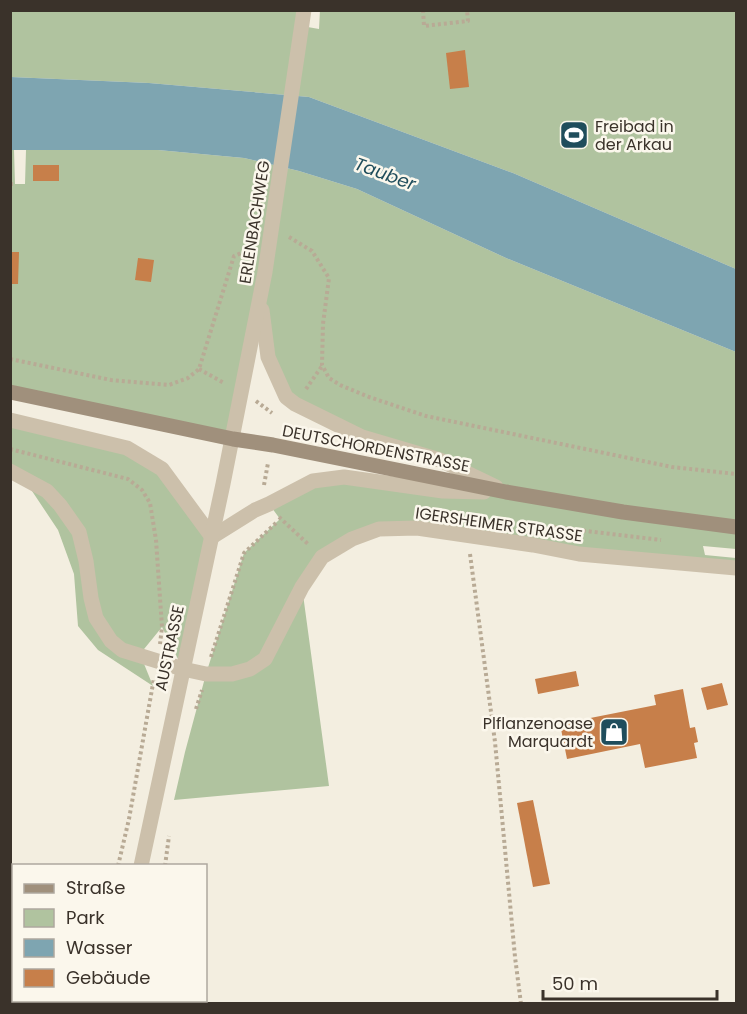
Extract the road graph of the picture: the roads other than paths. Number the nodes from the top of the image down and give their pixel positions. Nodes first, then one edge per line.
1 (304, 10) edge
2 (260, 295) junction
3 (10, 392) edge
4 (10, 420) edge
5 (232, 439) junction
6 (10, 471) edge
7 (506, 492) junction
8 (736, 528) edge
9 (212, 537) junction
10 (736, 568) edge
11 (183, 669) junction
12 (141, 864) edge

1 - 2 street, ERLENBACHWEG
2 - 5 street, ERLENBACHWEG
2 - 7 street
3 - 5 street, DEUTSCHORDENSTRASSE
4 - 9 street
5 - 7 street, DEUTSCHORDENSTRASSE
5 - 9 street, AUSTRASSE
6 - 11 street, IGERSHEIMER STRASSE
7 - 8 street, DEUTSCHORDENSTRASSE
7 - 9 street
9 - 11 street, AUSTRASSE
10 - 11 street, IGERSHEIMER STRASSE
11 - 12 street, AUSTRASSE

